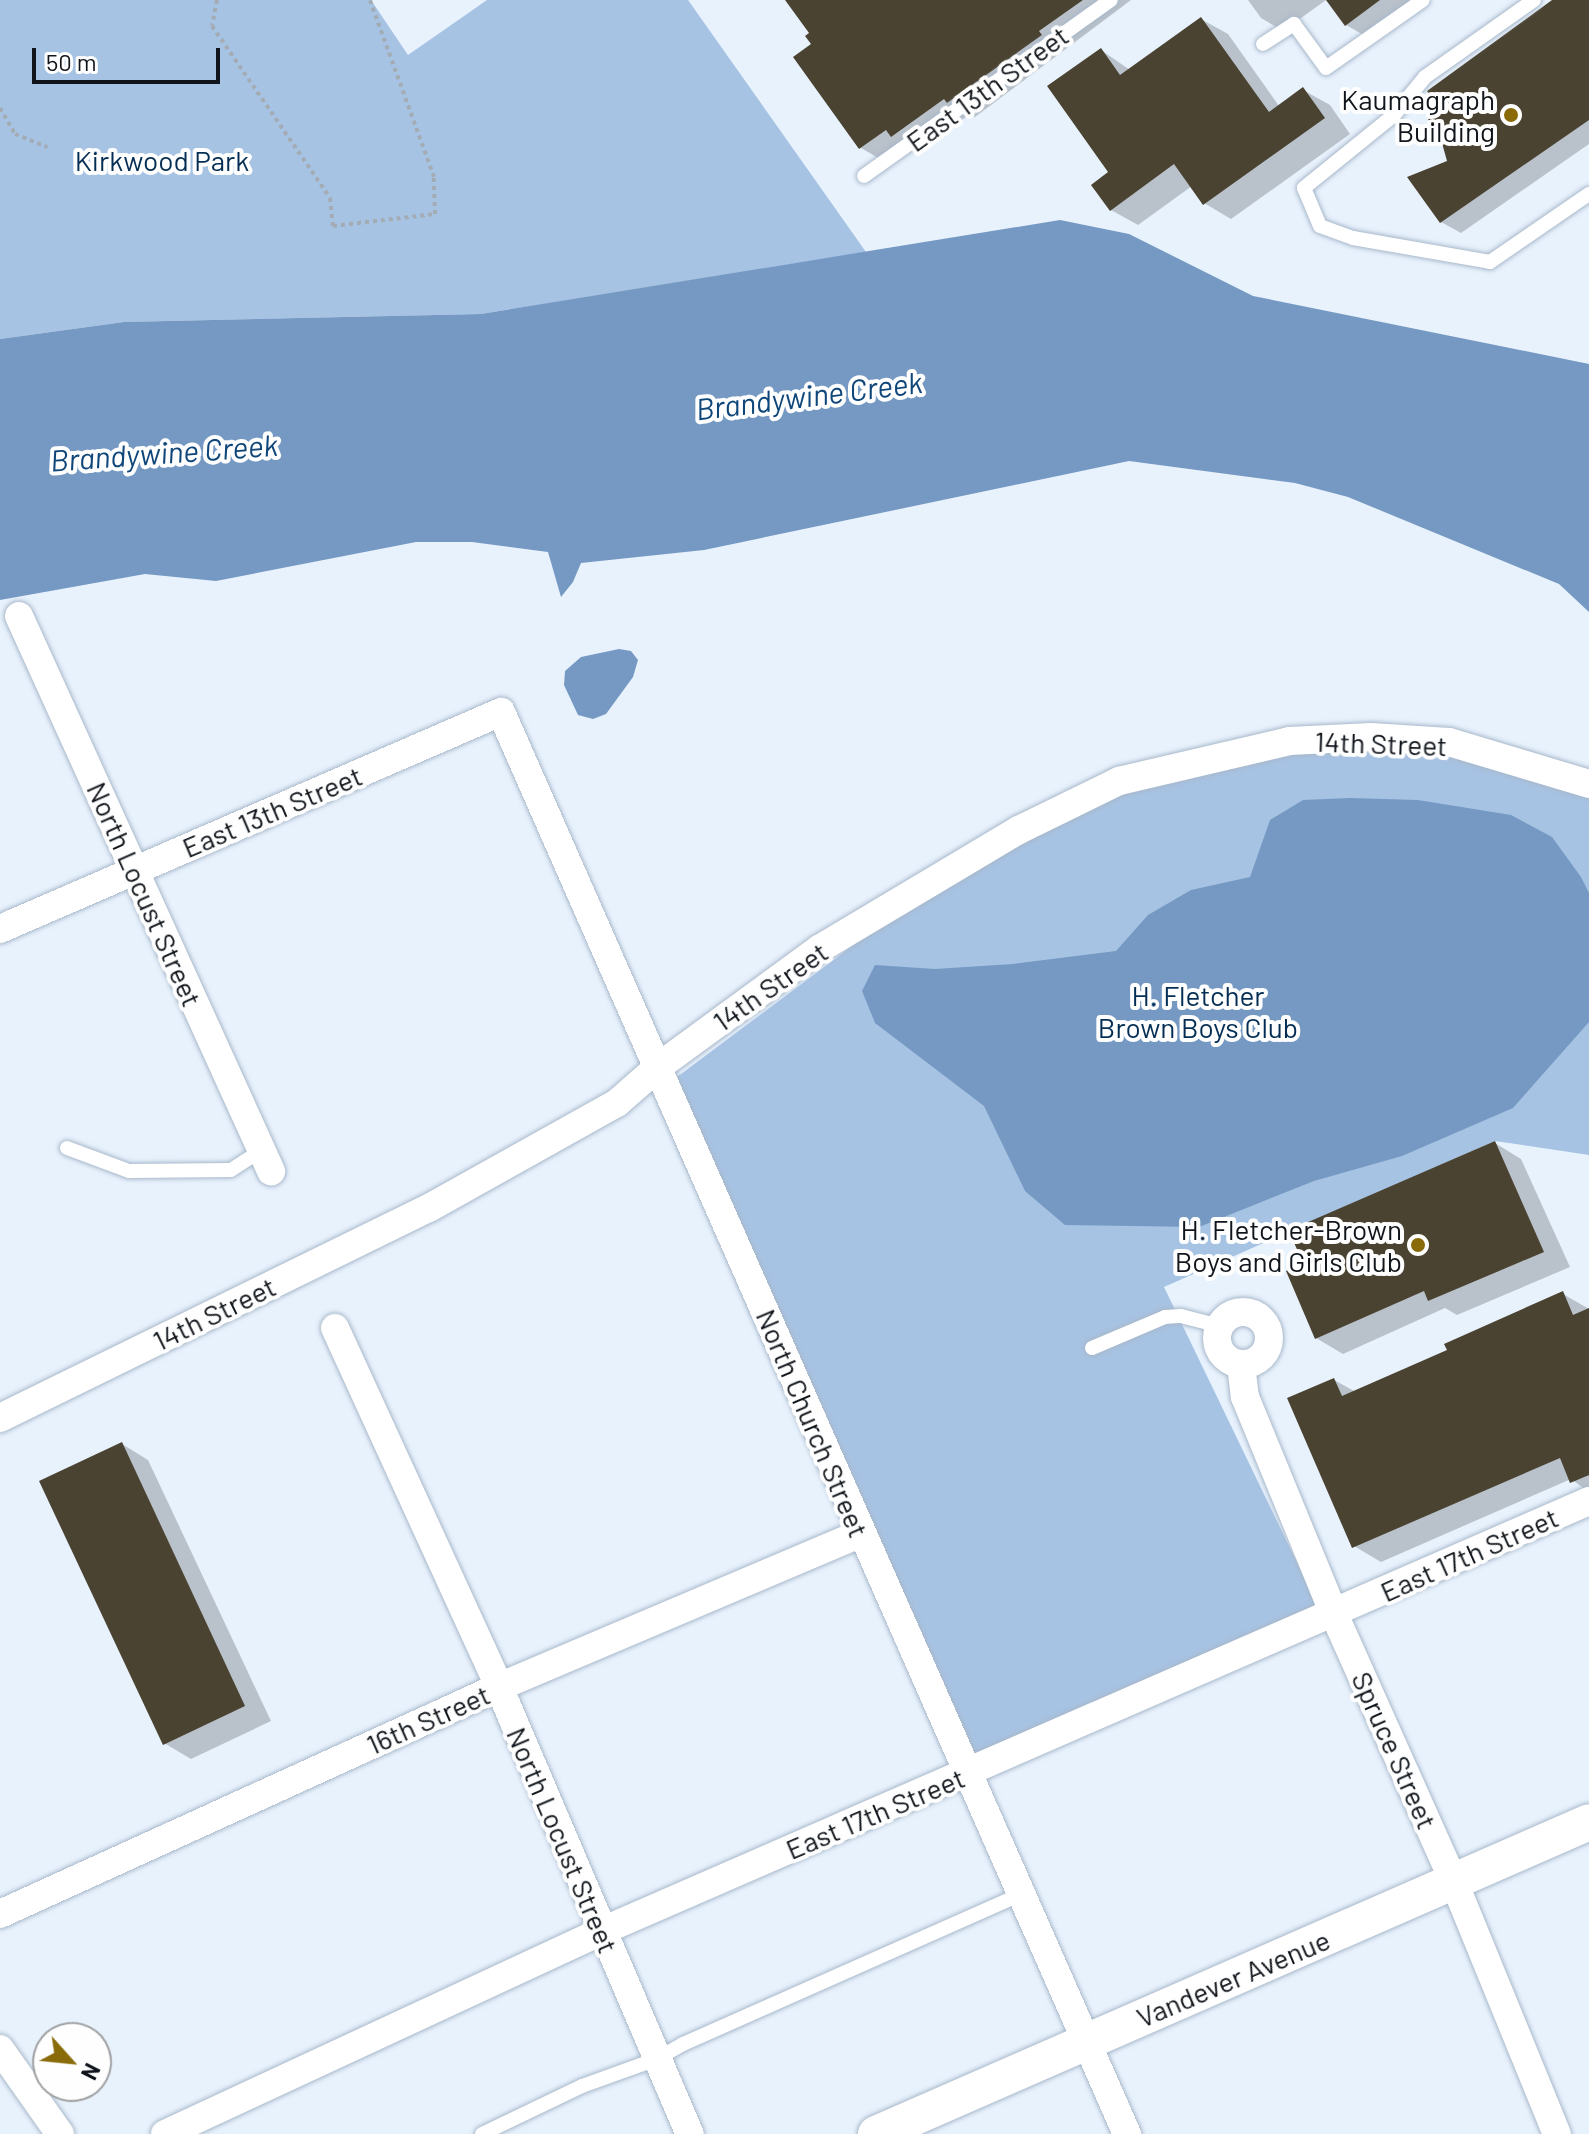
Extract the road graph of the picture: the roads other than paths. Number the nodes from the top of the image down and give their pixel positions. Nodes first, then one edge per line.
1 (1111, 0) edge
2 (1423, 0) edge
3 (1534, 0) edge
4 (1263, 44) dead end
5 (864, 176) dead end
6 (1589, 194) edge
7 (19, 616) dead end
8 (501, 712) joint
9 (1589, 784) edge
10 (135, 871) junction
11 (0, 929) edge
12 (658, 1067) junction
13 (67, 1148) dead end
14 (267, 1161) joint
15 (1220, 1326) junction
16 (335, 1328) dead end
17 (1092, 1348) dead end
18 (1241, 1365) junction
19 (0, 1418) edge
20 (1589, 1501) edge
21 (860, 1534) junction
22 (1334, 1614) junction
23 (499, 1687) junction
24 (968, 1773) junction
25 (1589, 1822) edge
26 (1454, 1882) junction
27 (1022, 1894) junction
28 (0, 1914) edge
29 (602, 1931) junction
30 (1087, 2041) junction
31 (0, 2049) edge
32 (657, 2059) junction
33 (60, 2134) edge
34 (165, 2134) edge
35 (482, 2134) edge
36 (690, 2134) edge
37 (876, 2134) edge
38 (1127, 2134) edge
39 (1557, 2134) edge

1 - 5 lane, East 13th Street
2 - 4 lane
3 - 6 lane
7 - 10 street, North Locust Street
8 - 10 street, East 13th Street
8 - 12 street, North Church Street
9 - 12 street, 14th Street
10 - 11 street, East 13th Street
10 - 14 street, North Locust Street
12 - 19 street, 14th Street
12 - 21 street, North Church Street
13 - 14 lane
15 - 17 lane
15 - 18 street
15 - 18 street
16 - 23 street, North Locust Street
18 - 22 street, Spruce Street
20 - 22 street, East 17th Street
21 - 23 street, 16th Street
21 - 24 street, North Church Street
22 - 24 street, East 17th Street
22 - 26 street, Spruce Street
23 - 28 street, 16th Street
23 - 29 street, North Locust Street
24 - 27 street, North Church Street
24 - 29 street, East 17th Street
25 - 26 street, Vandever Avenue
26 - 30 street, Vandever Avenue
26 - 39 street, Spruce Street
27 - 30 street, North Church Street
27 - 32 lane
29 - 32 street, North Locust Street
29 - 34 street, East 17th Street
30 - 37 street, Vandever Avenue
30 - 38 street, North Church Street
31 - 33 street
32 - 35 lane
32 - 36 street, North Locust Street

